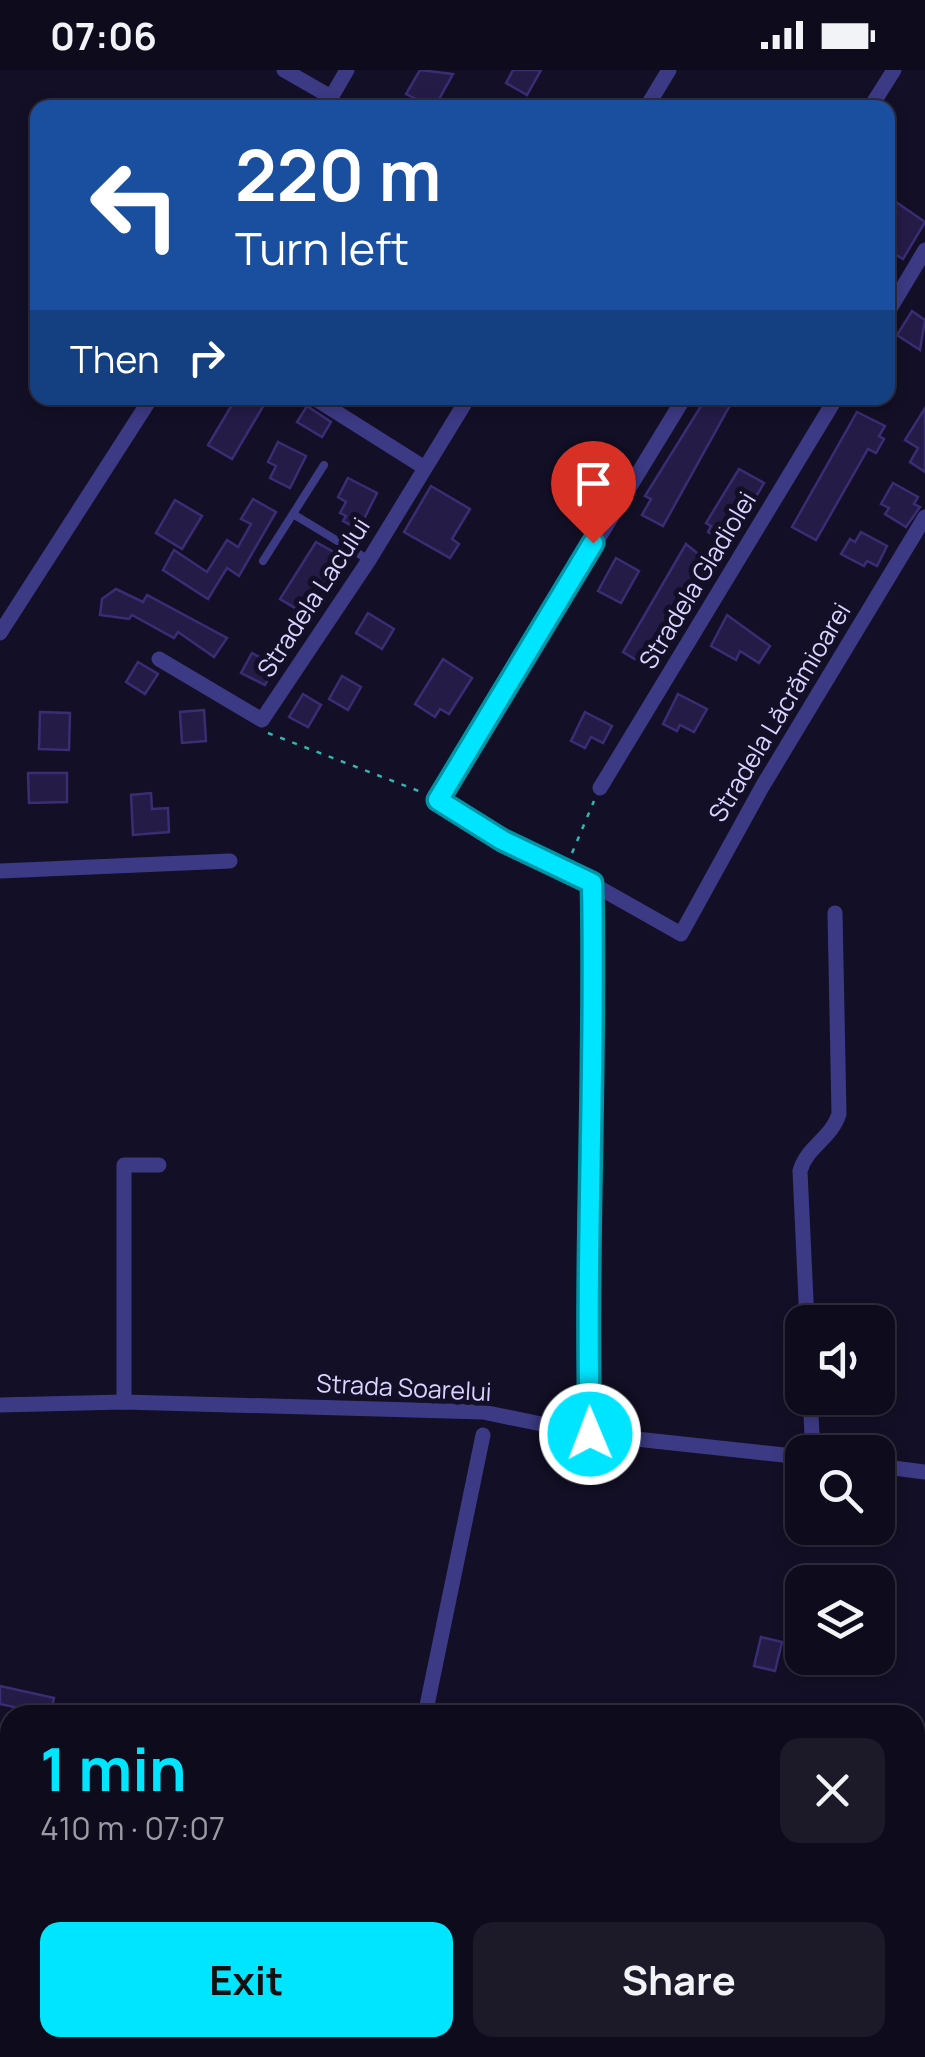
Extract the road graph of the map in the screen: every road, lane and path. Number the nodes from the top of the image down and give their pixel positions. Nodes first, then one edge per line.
1 (284, 70) edge
2 (347, 70) edge
3 (669, 70) edge
4 (894, 70) edge
5 (325, 100) edge
6 (329, 100) edge
7 (651, 100) edge
8 (875, 100) edge
9 (925, 250) edge
10 (895, 300) edge
11 (147, 405) edge
12 (325, 405) edge
13 (464, 405) edge
14 (680, 405) edge
15 (832, 405) edge
16 (324, 465) dead end
17 (425, 468) junction
18 (293, 514) junction
19 (925, 517) edge
20 (369, 560) junction
21 (263, 561) dead end
22 (0, 633) edge
23 (159, 658) dead end
24 (262, 720) junction
25 (600, 788) joint
26 (438, 800) junction
27 (230, 861) dead end
28 (566, 869) junction
29 (0, 871) edge
30 (592, 883) junction
31 (835, 914) dead end
32 (160, 1165) dead end
33 (806, 1305) edge
34 (124, 1402) junction
35 (0, 1405) edge
36 (590, 1434) junction
37 (483, 1435) dead end
38 (785, 1455) edge
39 (895, 1468) edge
40 (925, 1472) edge
41 (426, 1705) edge

1 - 5 street
2 - 6 street
3 - 7 street
4 - 8 street
9 - 10 street
11 - 22 street
12 - 17 street
13 - 17 street, Stradela Lacului
14 - 26 street
15 - 25 street, Stradela Gladiolei
16 - 18 lane
17 - 20 street, Stradela Lacului
18 - 20 lane
18 - 21 lane
19 - 30 street, Stradela Lăcrămioarei
20 - 24 street, Stradela Lacului
23 - 24 street
24 - 26 path
25 - 28 path
26 - 28 street
27 - 29 street
28 - 30 street
30 - 36 street
31 - 33 street
32 - 34 street
34 - 35 street, Strada Soarelui
34 - 36 street, Strada Soarelui
36 - 38 street, Strada Soarelui
37 - 41 street
39 - 40 street

